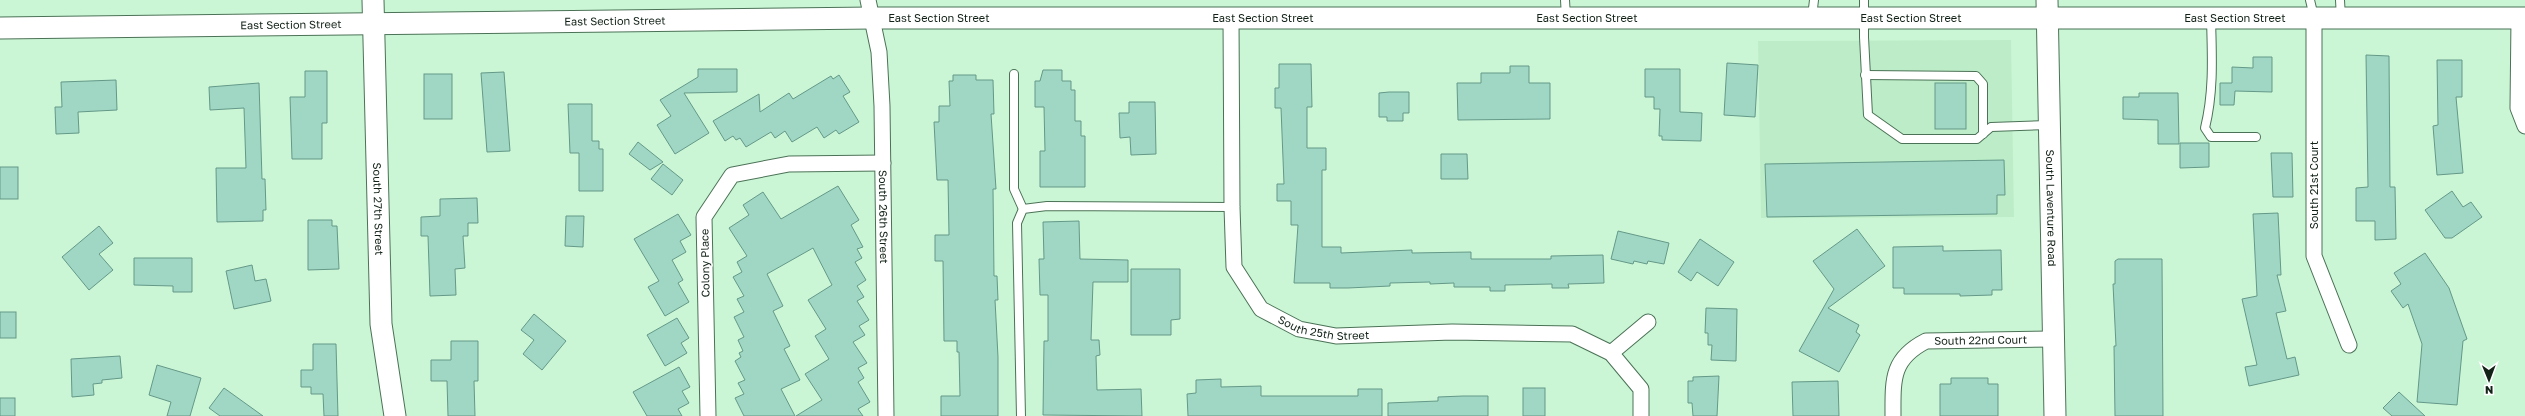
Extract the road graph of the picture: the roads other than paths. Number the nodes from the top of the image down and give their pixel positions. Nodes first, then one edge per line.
1 (373, 0) edge
2 (870, 9) edge
3 (1566, 9) edge
4 (1813, 9) edge
5 (1864, 9) edge
6 (2047, 9) edge
7 (2341, 9) edge
8 (2312, 10) edge
9 (1231, 17) junction
10 (2522, 18) edge
11 (2211, 19) junction
12 (373, 24) junction
13 (0, 28) edge
14 (1014, 74) dead end
15 (1866, 75) junction
16 (2049, 125) junction
17 (2525, 126) edge
18 (1983, 134) junction
19 (2256, 137) dead end
20 (883, 163) junction
21 (1232, 207) junction
22 (1024, 209) junction
23 (1648, 322) dead end
24 (2054, 339) junction
25 (2349, 345) dead end
26 (1611, 353) junction
27 (395, 416) edge
28 (708, 416) edge
29 (886, 416) edge
30 (1021, 416) edge
31 (1641, 416) edge
32 (1893, 416) edge
33 (2055, 416) edge

1 - 12 street, South 27th Street
2 - 9 street, East Section Street
2 - 12 street, East Section Street
2 - 20 street, South 26th Street
3 - 4 street, East Section Street
3 - 9 street, East Section Street
4 - 5 street, East Section Street
5 - 6 street, East Section Street
5 - 15 lane
6 - 11 street, East Section Street
6 - 16 street, South Laventure Road
7 - 8 street, East Section Street
7 - 10 street, East Section Street
8 - 11 street, East Section Street
8 - 25 street, South 21st Court
9 - 21 street, South 25th Street
10 - 17 street
11 - 19 lane
12 - 13 street, East Section Street
12 - 27 street, South 27th Street
14 - 22 lane
15 - 18 lane
15 - 18 lane
16 - 18 lane
16 - 24 street, South Laventure Road
20 - 28 street, Colony Place
20 - 29 street, South 26th Street
21 - 22 lane
21 - 26 street, South 25th Street
22 - 30 lane
23 - 26 street
24 - 32 street, South 22nd Court
24 - 33 street, South Laventure Road
26 - 31 street, South 25th Street

